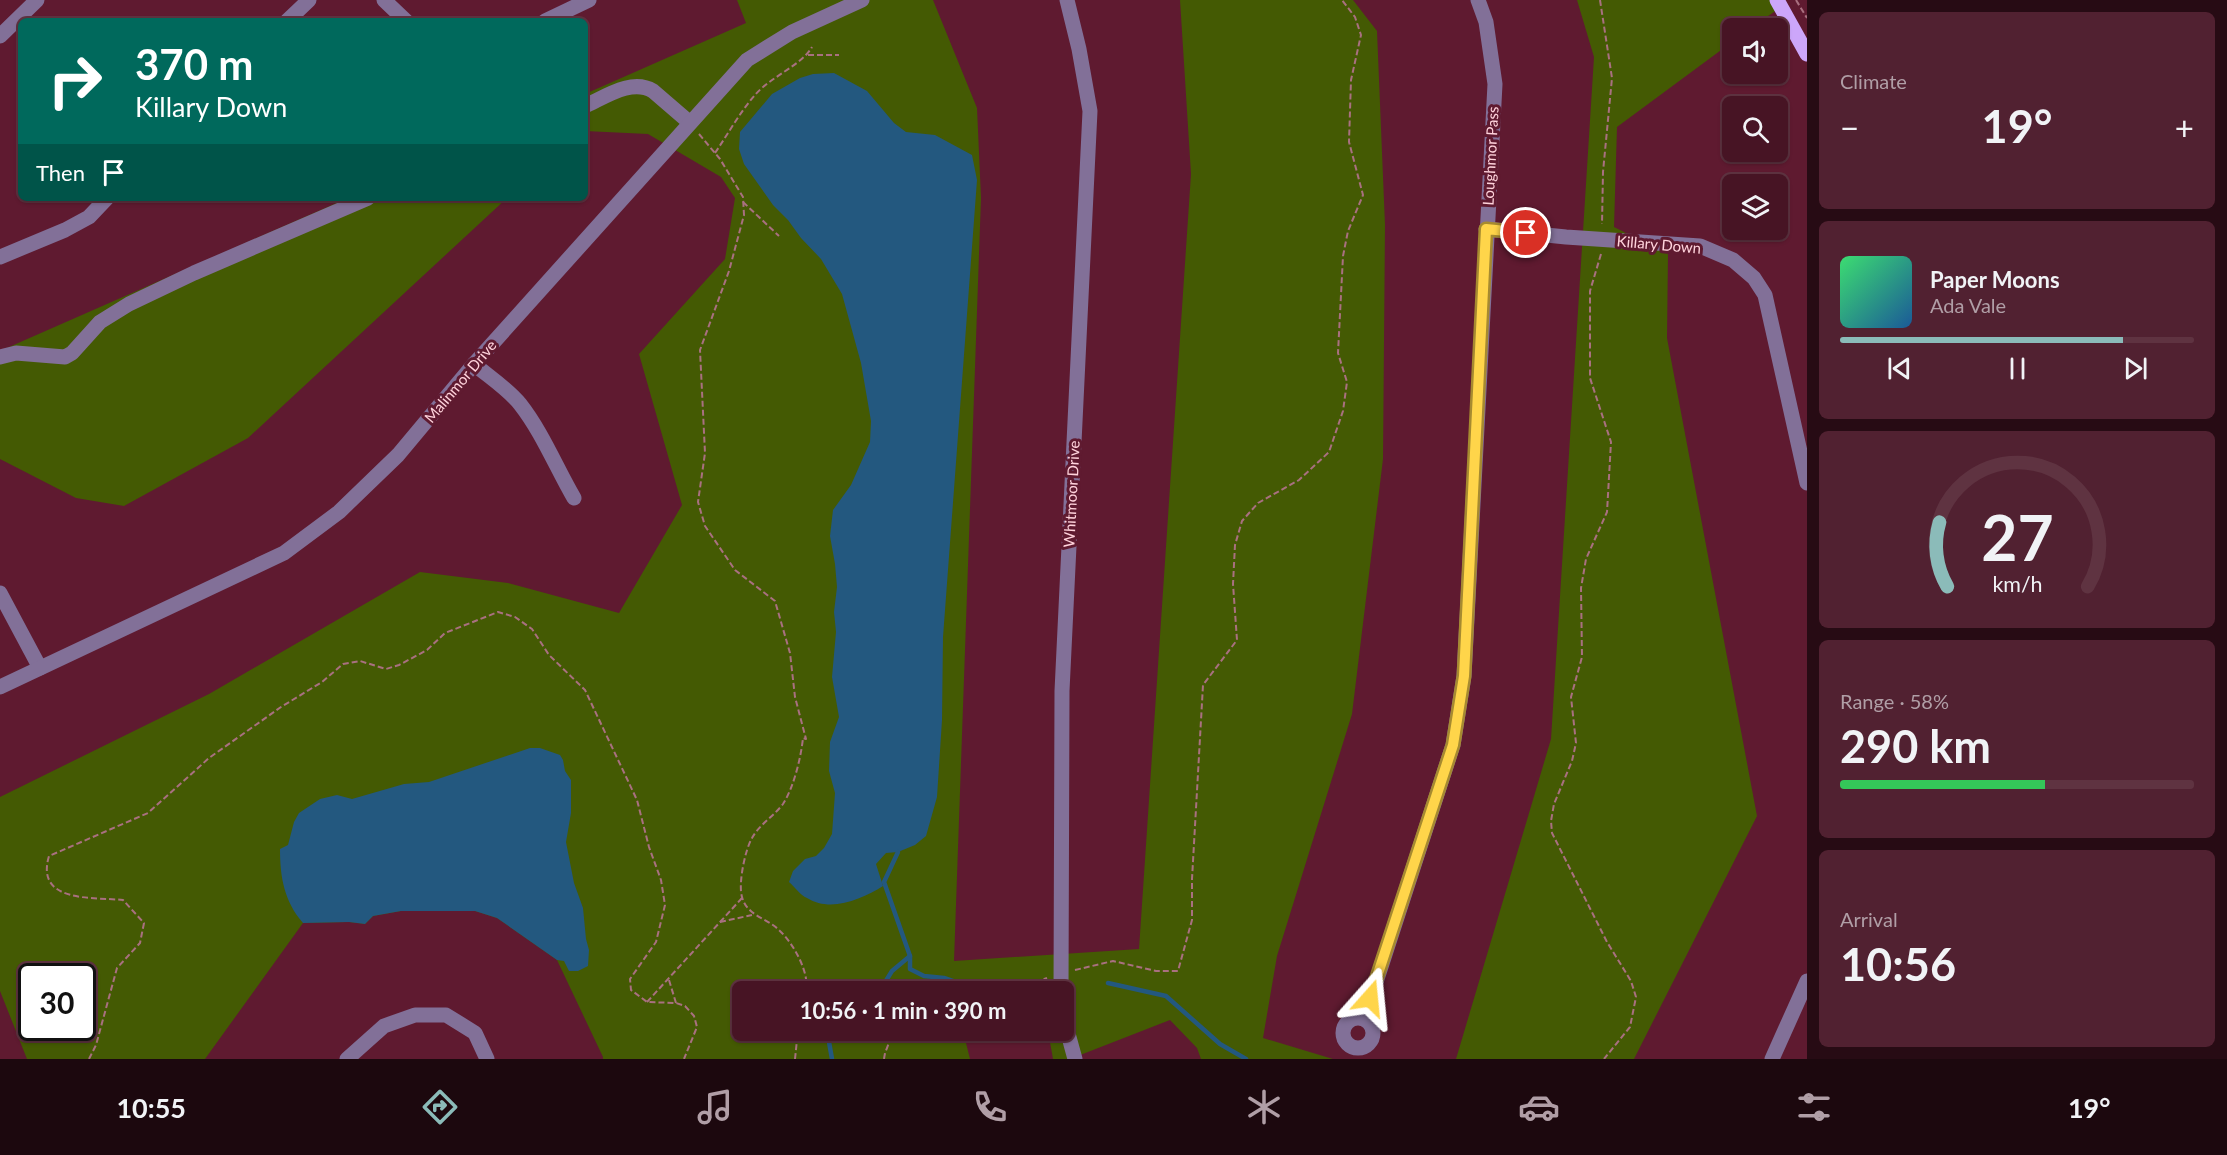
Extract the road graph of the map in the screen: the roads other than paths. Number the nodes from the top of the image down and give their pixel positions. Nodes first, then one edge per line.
1 (37, 0) edge
2 (309, 0) edge
3 (384, 0) edge
4 (590, 0) edge
5 (862, 0) edge
6 (1067, 0) edge
7 (1478, 0) edge
8 (1777, 0) edge
9 (18, 18) edge
10 (18, 18) edge
11 (290, 18) edge
12 (403, 18) edge
13 (551, 18) edge
14 (0, 36) edge
15 (1807, 54) edge
16 (588, 105) edge
17 (689, 122) junction
18 (104, 201) edge
19 (361, 201) edge
20 (1486, 229) junction
21 (0, 257) edge
22 (0, 357) edge
23 (474, 364) junction
24 (1807, 483) edge
25 (574, 498) dead end
26 (0, 593) edge
27 (40, 668) junction
28 (0, 687) edge
29 (1061, 981) edge
30 (1807, 981) edge
31 (1364, 1019) dead end
32 (1070, 1041) edge
33 (347, 1059) edge
34 (487, 1059) edge
35 (1075, 1059) edge
36 (1772, 1059) edge

1 - 10 street
2 - 11 street
3 - 12 street
4 - 13 street
5 - 17 street, Malinmor Drive
6 - 29 street, Whitmoor Drive
7 - 20 street, Loughmor Pass
8 - 15 main road
9 - 14 street
16 - 17 street
17 - 23 street, Malinmor Drive
18 - 21 street
19 - 22 street
20 - 24 street, Killary Down
20 - 31 street, Loughmor Pass
23 - 25 street
23 - 27 street, Malinmor Drive
26 - 27 street
27 - 28 street, Malinmor Drive
30 - 36 street
32 - 35 street
33 - 34 street

